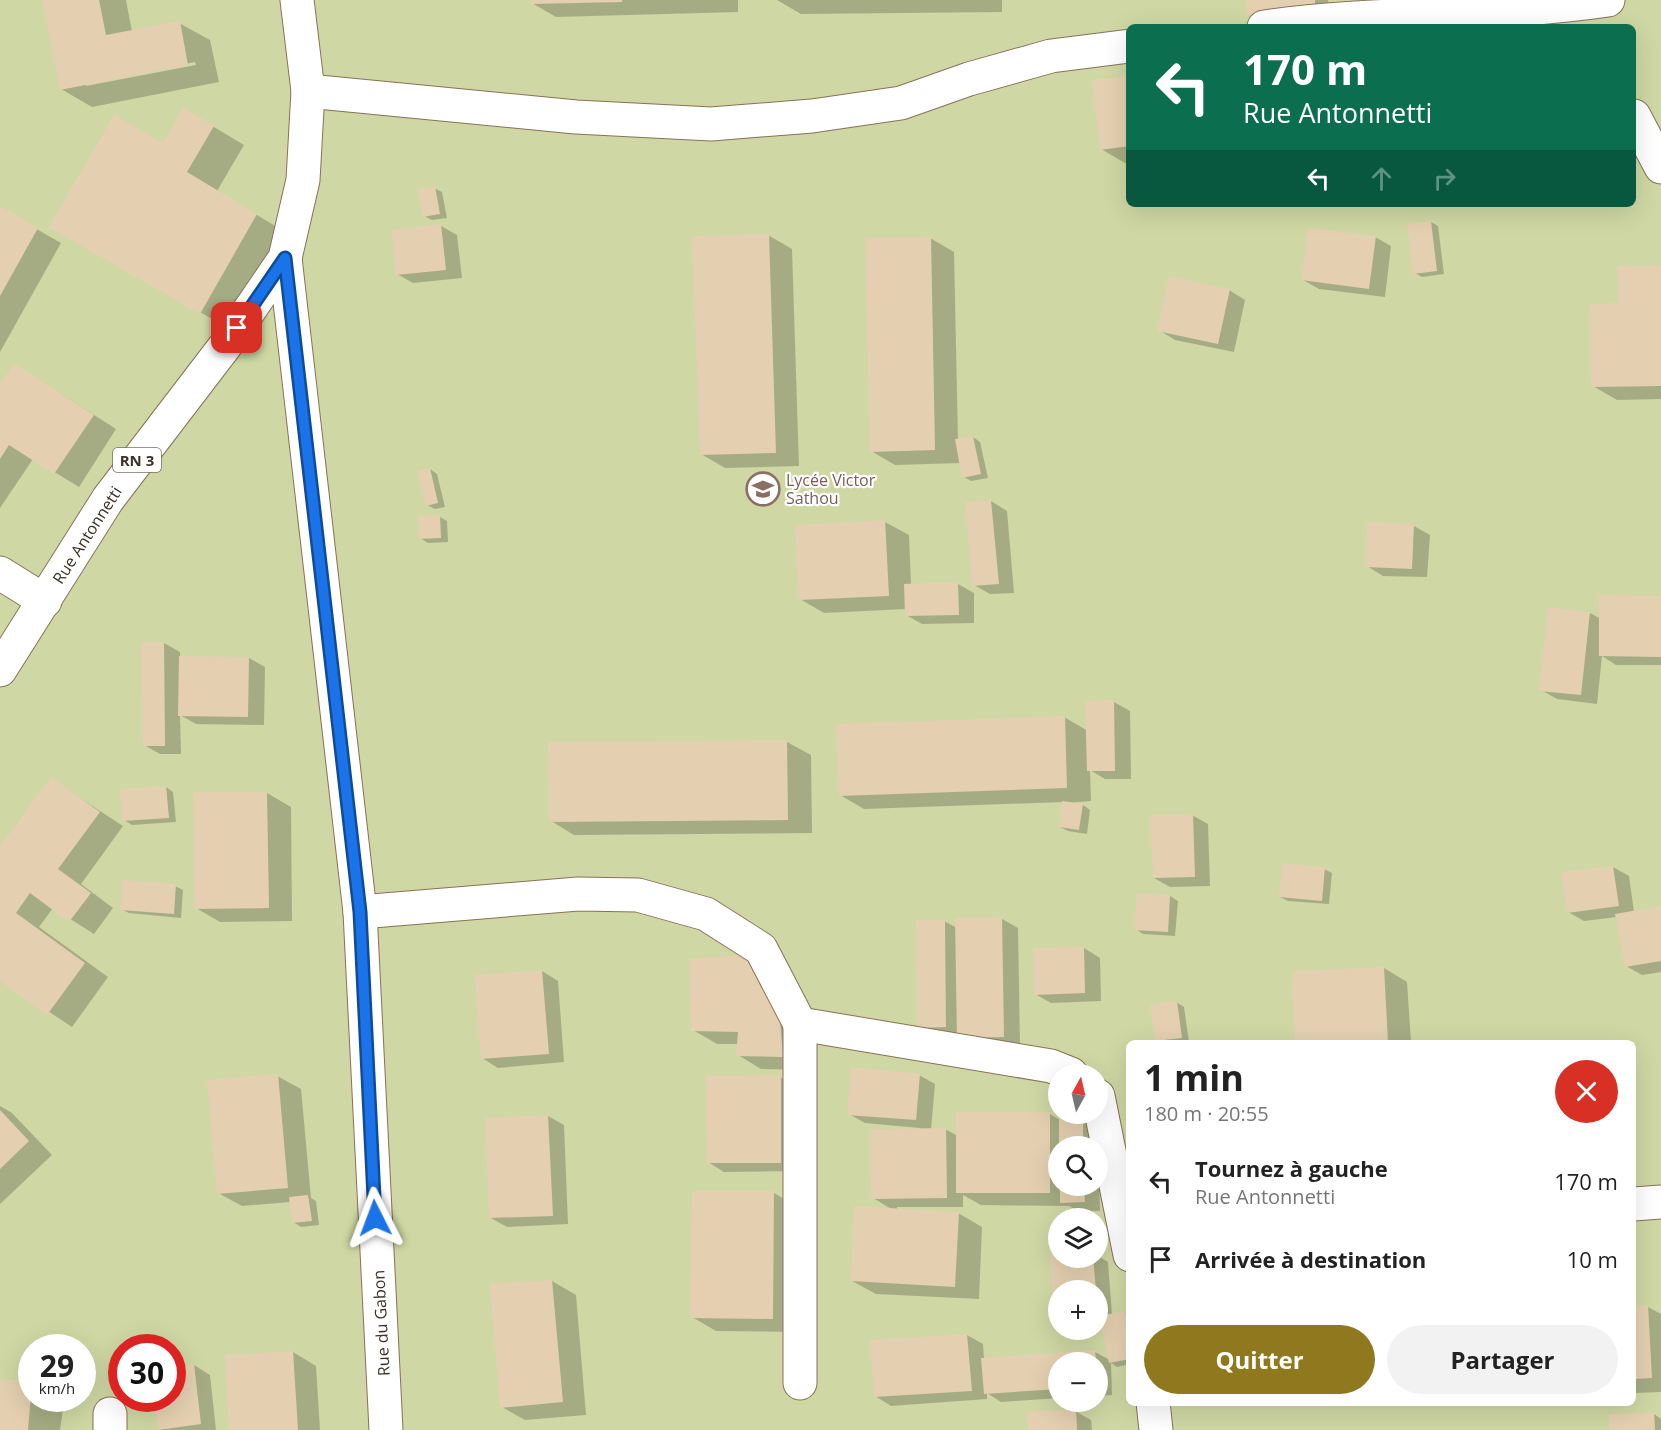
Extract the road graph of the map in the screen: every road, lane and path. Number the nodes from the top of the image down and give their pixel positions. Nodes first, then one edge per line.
1 (297, 0) edge
2 (1608, 0) edge
3 (1326, 9) edge
4 (1565, 11) edge
5 (1274, 24) edge
6 (1126, 47) edge
7 (308, 92) junction
8 (1636, 120) edge
9 (1661, 167) edge
10 (285, 258) junction
11 (0, 573) edge
12 (45, 601) junction
13 (0, 670) edge
14 (360, 912) junction
15 (800, 1024) junction
16 (1048, 1065) edge
17 (1104, 1124) edge
18 (1661, 1202) edge
19 (1636, 1203) edge
20 (1126, 1232) edge
21 (800, 1383) dead end
22 (1154, 1406) edge
23 (386, 1430) edge
24 (1156, 1430) edge

1 - 7 main road, Rue du Gabon / RN 3
2 - 4 main road
3 - 4 main road
3 - 5 main road
6 - 7 main road
7 - 10 main road, Rue du Gabon / RN 3
8 - 9 main road
10 - 12 main road, Rue Antonnetti / RN 3
10 - 14 main road, Rue du Gabon
11 - 12 main road
12 - 13 main road, Rue Antonnetti / RN 3
14 - 15 main road
14 - 23 main road, Rue du Gabon
15 - 16 main road
15 - 21 main road
17 - 20 main road
18 - 19 main road
22 - 24 main road

